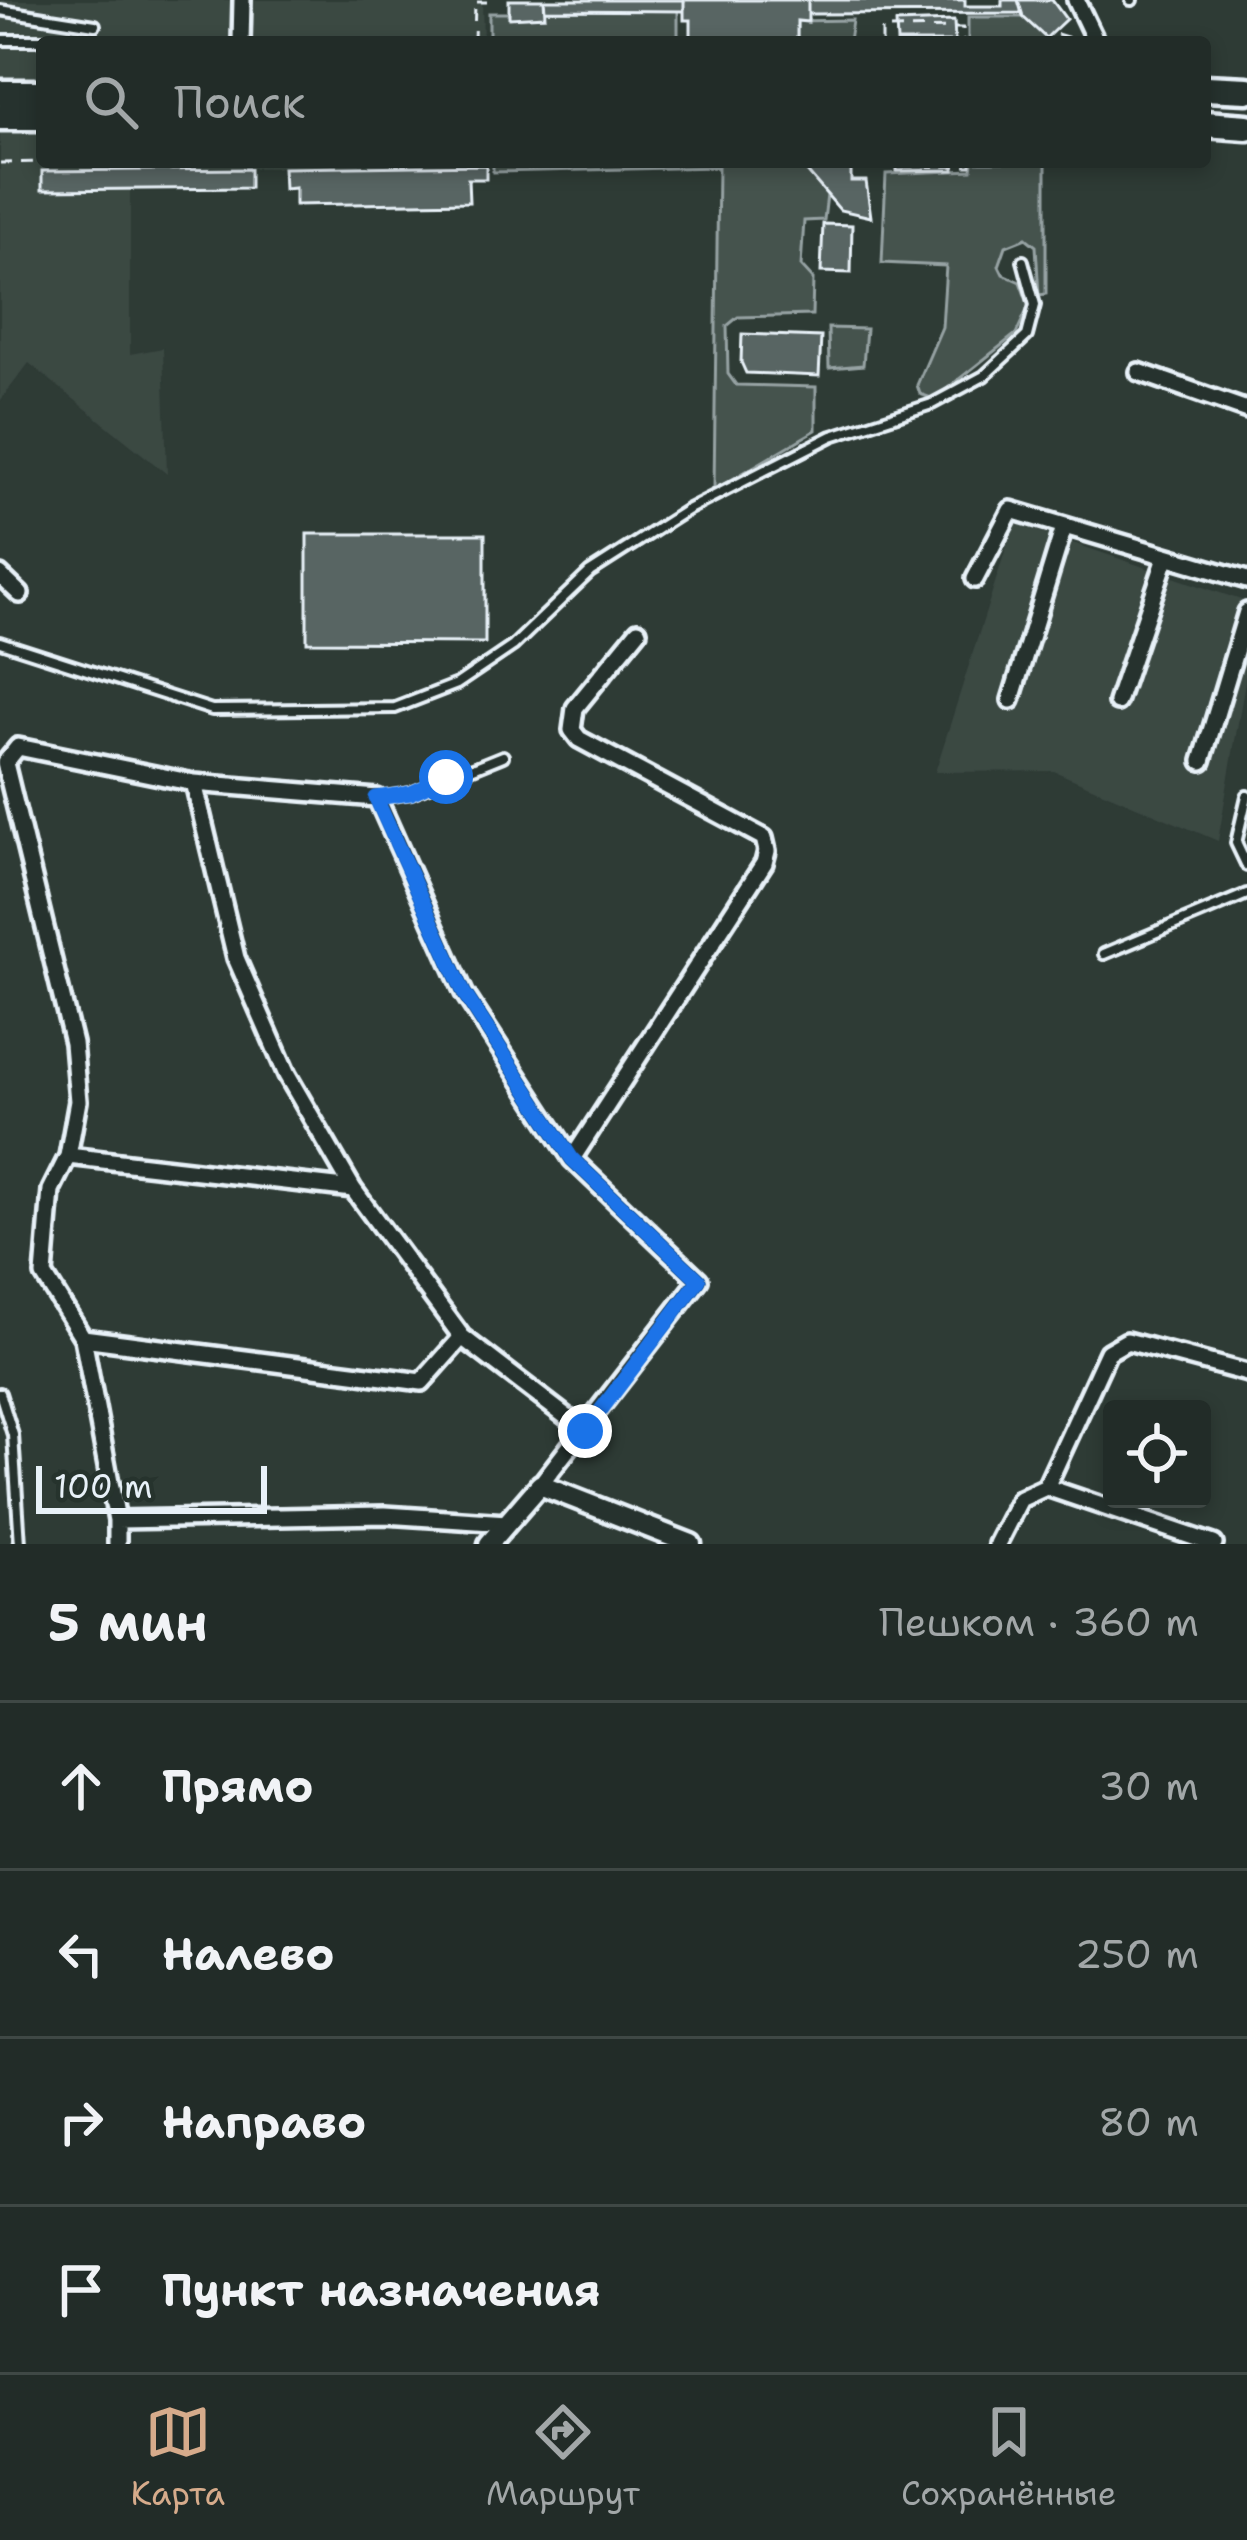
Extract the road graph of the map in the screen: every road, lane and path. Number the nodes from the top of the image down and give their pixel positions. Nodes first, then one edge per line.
1 (242, 0) edge
2 (1076, 0) edge
3 (488, 2) edge
4 (0, 10) edge
5 (95, 26) dead end
6 (1057, 34) dead end
7 (241, 36) edge
8 (474, 36) edge
9 (883, 36) edge
10 (964, 36) edge
11 (1063, 36) edge
12 (1093, 36) edge
13 (0, 40) edge
14 (36, 40) edge
15 (1211, 88) edge
16 (1247, 90) edge
17 (0, 93) edge
18 (36, 93) edge
19 (0, 117) edge
20 (36, 117) edge
21 (1211, 124) edge
22 (1247, 127) edge
23 (36, 162) edge
24 (0, 163) edge
25 (1023, 261) dead end
26 (1139, 372) dead end
27 (1247, 410) edge
28 (1064, 527) junction
29 (1166, 558) junction
30 (0, 575) edge
31 (975, 579) dead end
32 (1247, 580) edge
33 (20, 594) dead end
34 (1247, 612) edge
35 (638, 631) dead end
36 (0, 642) edge
37 (1011, 700) dead end
38 (1117, 702) dead end
39 (502, 757) dead end
40 (1202, 761) dead end
41 (194, 783) junction
42 (1247, 796) edge
43 (376, 798) junction
44 (1247, 866) edge
45 (1247, 894) edge
46 (1104, 954) dead end
47 (68, 1156) junction
48 (572, 1159) junction
49 (353, 1189) junction
50 (462, 1336) junction
51 (82, 1338) junction
52 (1247, 1373) edge
53 (0, 1393) edge
54 (585, 1431) junction
55 (540, 1485) junction
56 (1046, 1486) junction
57 (117, 1520) junction
58 (507, 1523) junction
59 (20, 1544) edge
60 (117, 1544) edge
61 (489, 1544) edge
62 (691, 1544) edge
63 (997, 1544) edge
64 (1214, 1544) edge

1 - 7 street
2 - 12 street
3 - 8 path
4 - 5 lane
6 - 11 path
9 - 10 path
13 - 14 lane
15 - 16 highway
17 - 18 highway
19 - 20 highway
21 - 22 highway
23 - 24 path
25 - 36 lane
26 - 27 street
28 - 29 street
28 - 31 street
28 - 37 street
29 - 32 street
29 - 38 street
30 - 33 street
34 - 40 street
35 - 48 street
39 - 43 lane
41 - 43 street
41 - 47 street
41 - 49 street
42 - 44 lane
43 - 48 street
45 - 46 lane
47 - 49 street
47 - 51 street
48 - 54 street
49 - 50 street
50 - 51 street
50 - 54 street
51 - 57 street
52 - 56 street
53 - 59 lane
54 - 55 street
55 - 58 street
55 - 62 street
56 - 63 street
56 - 64 street
57 - 58 street
57 - 60 street
58 - 61 street

